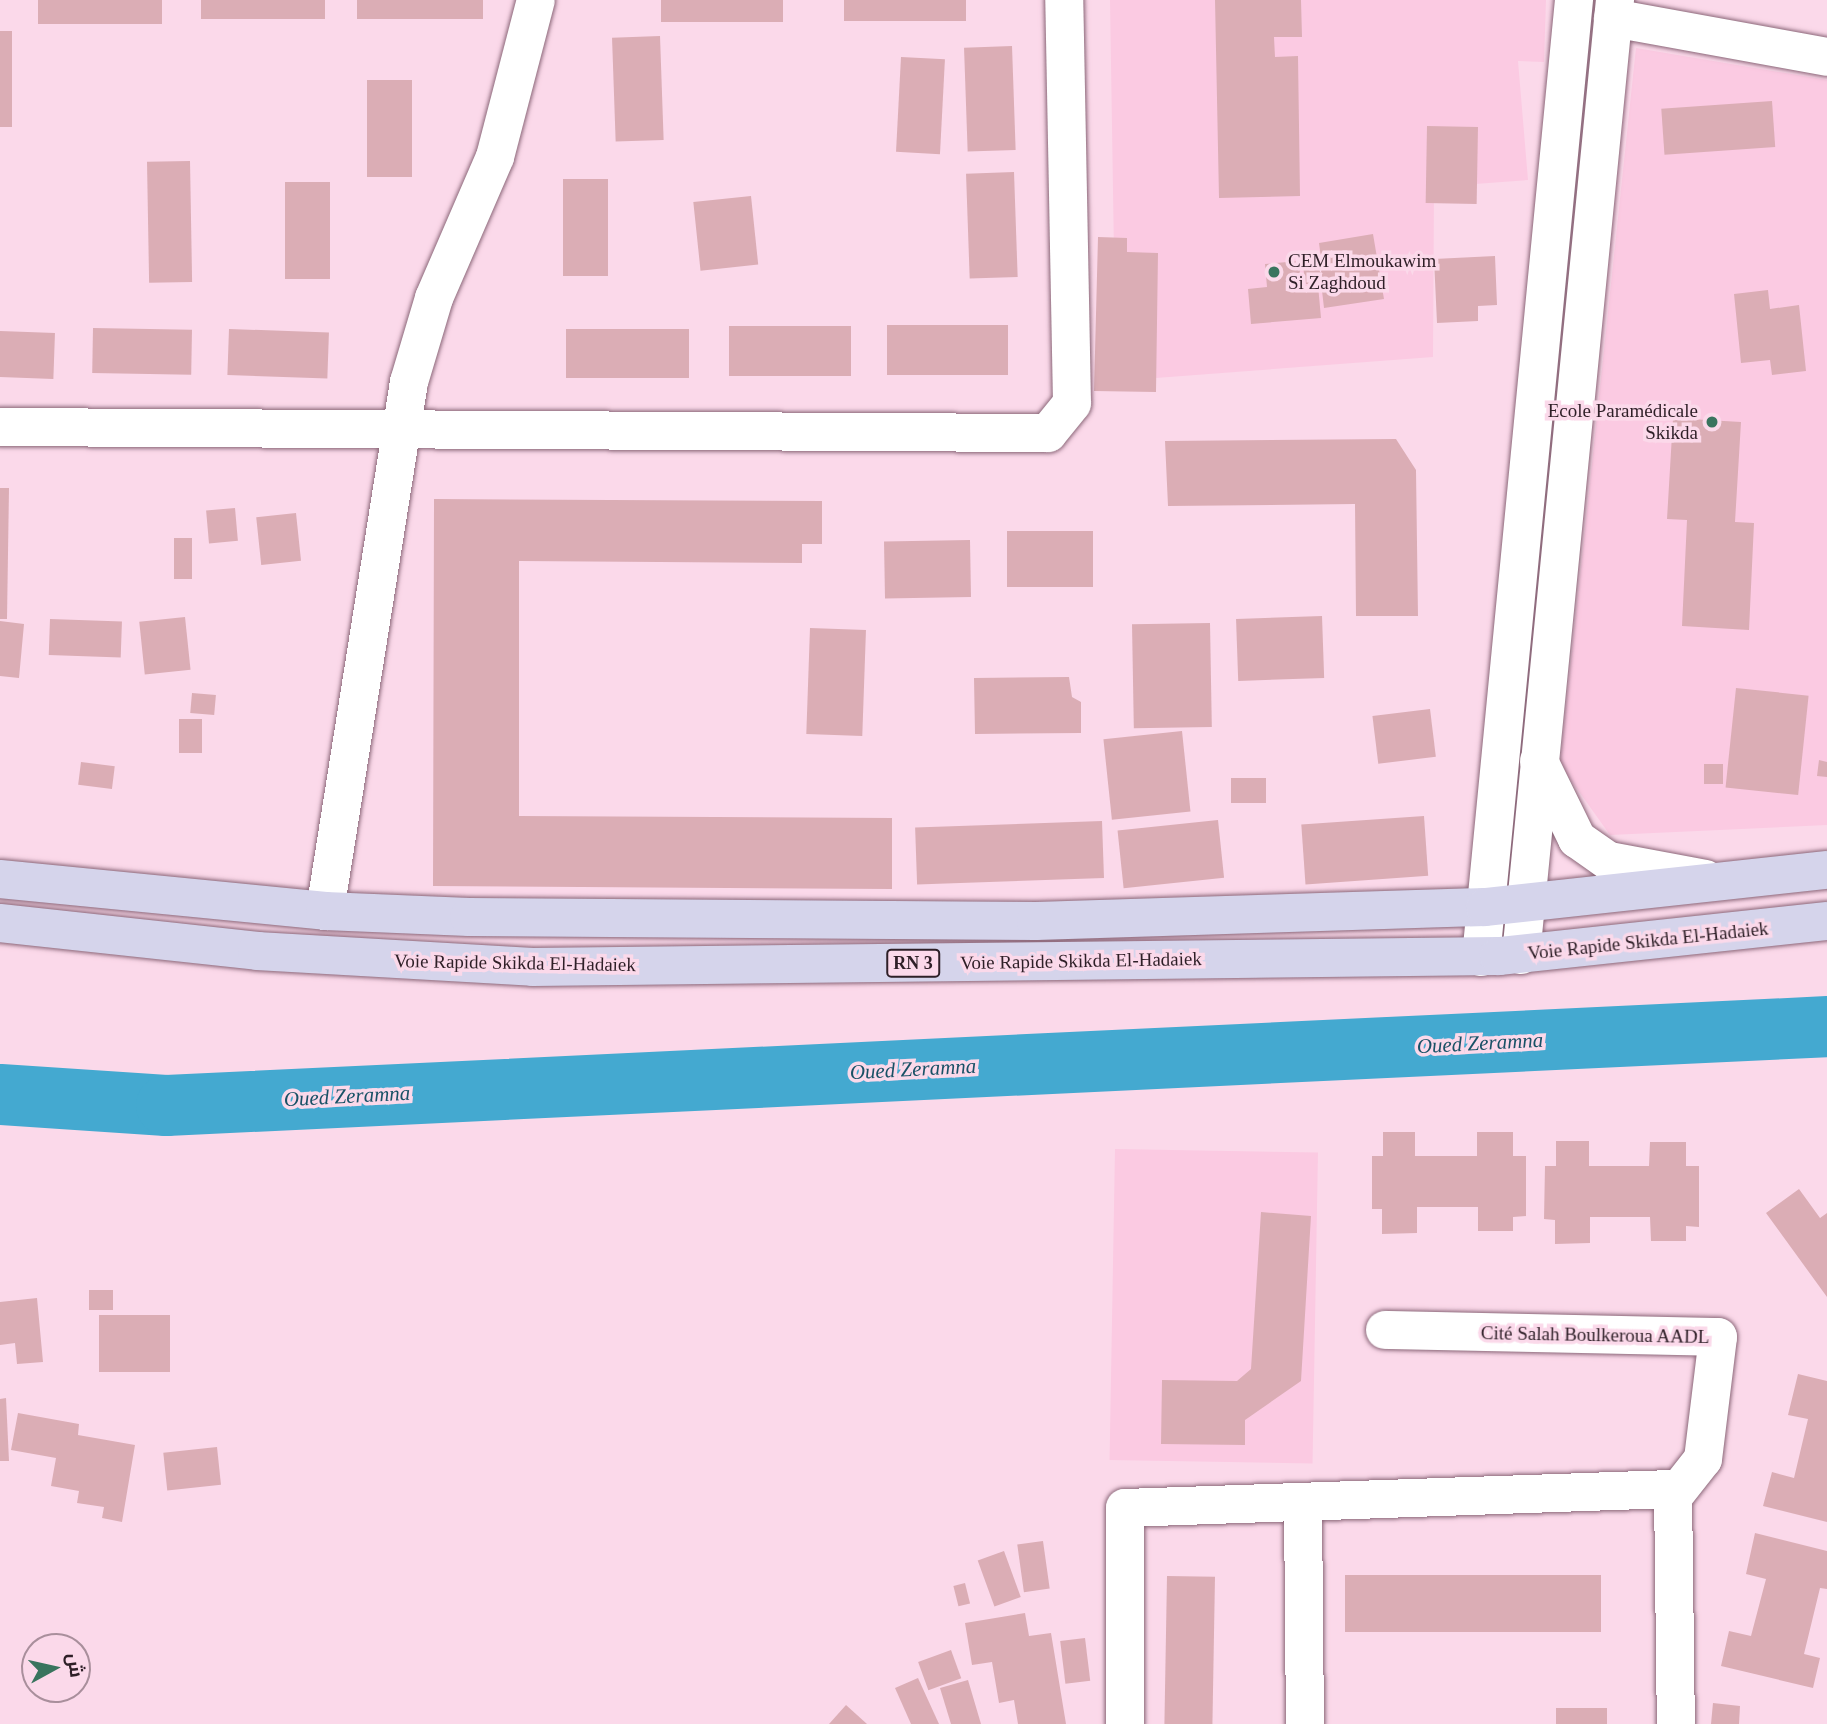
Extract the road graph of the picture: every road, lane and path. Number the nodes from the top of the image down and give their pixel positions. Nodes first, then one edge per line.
1 (536, 0) edge
2 (1064, 0) edge
3 (1574, 0) edge
4 (1614, 9) edge
5 (1827, 57) edge
6 (400, 424) junction
7 (0, 427) edge
8 (1538, 759) junction
9 (1827, 870) edge
10 (0, 878) edge
11 (1714, 880) junction
12 (1524, 902) junction
13 (1486, 906) junction
14 (325, 911) junction
15 (1827, 921) edge
16 (0, 923) edge
17 (1521, 955) junction
18 (1481, 957) junction
19 (1385, 1330) dead end
20 (1673, 1497) junction
21 (1303, 1502) junction
22 (1125, 1724) edge
23 (1304, 1724) edge
24 (1676, 1724) edge

1 - 6 street
2 - 6 street
3 - 13 street
4 - 5 street
4 - 8 street
6 - 7 street
6 - 14 street
8 - 11 street
8 - 12 street
9 - 11 highway, RN 3
10 - 14 highway, RN 3
11 - 12 highway, RN 3
12 - 13 highway, RN 3
12 - 17 street
13 - 14 highway, RN 3
13 - 18 street
15 - 17 highway, Voie Rapide Skikda El-Hadaiek / RN 3
16 - 18 highway, Voie Rapide Skikda El-Hadaiek / RN 3
17 - 18 highway, Voie Rapide Skikda El-Hadaiek / RN 3
19 - 20 street, Cité Salah Boulkeroua AADL
20 - 21 street
20 - 24 street
21 - 22 street
21 - 23 street

